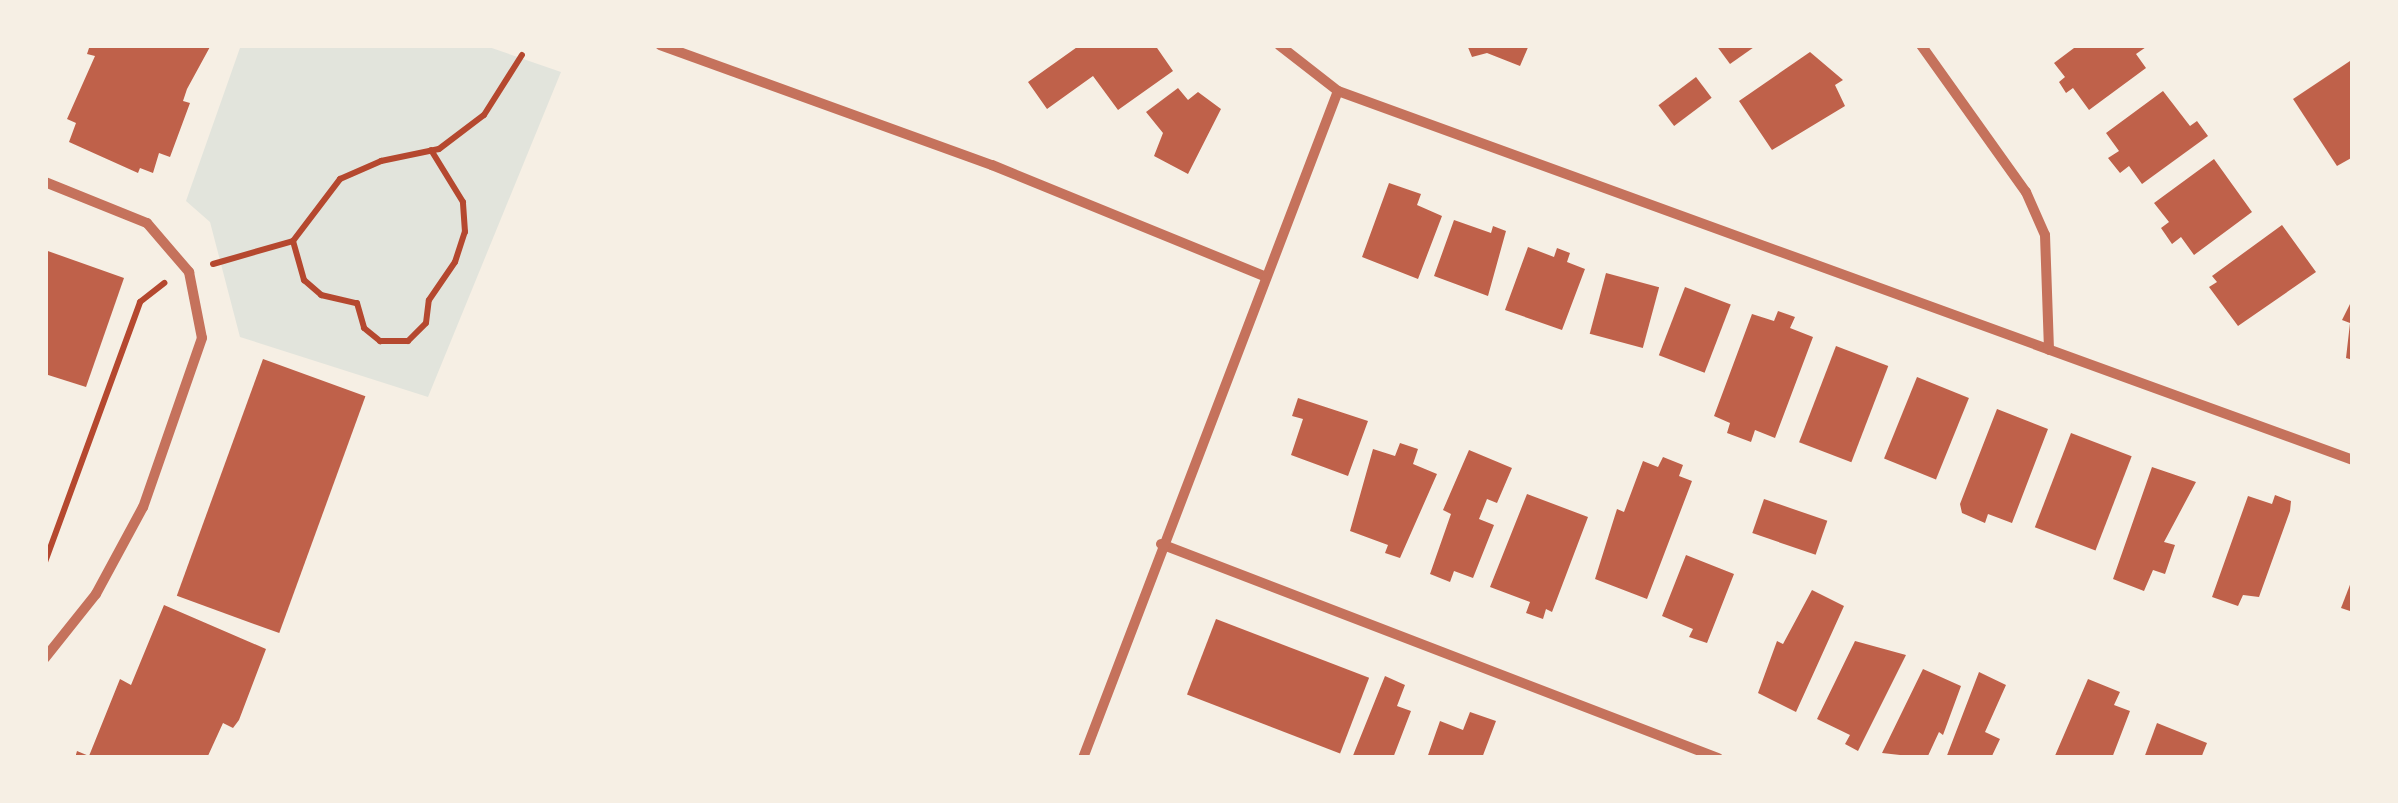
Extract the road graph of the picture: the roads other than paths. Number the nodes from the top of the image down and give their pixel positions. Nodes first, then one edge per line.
1 (660, 45) edge
2 (1279, 45) edge
3 (1921, 45) edge
4 (1338, 91) junction
5 (45, 182) edge
6 (1264, 276) junction
7 (2049, 350) junction
8 (2353, 460) edge
9 (1161, 544) junction
10 (45, 658) edge
11 (1084, 758) edge
12 (1718, 758) edge

1 - 6 street
2 - 4 street
3 - 7 street
4 - 6 street
4 - 7 street
5 - 10 street
6 - 9 street
7 - 8 street
9 - 11 street
9 - 12 street

